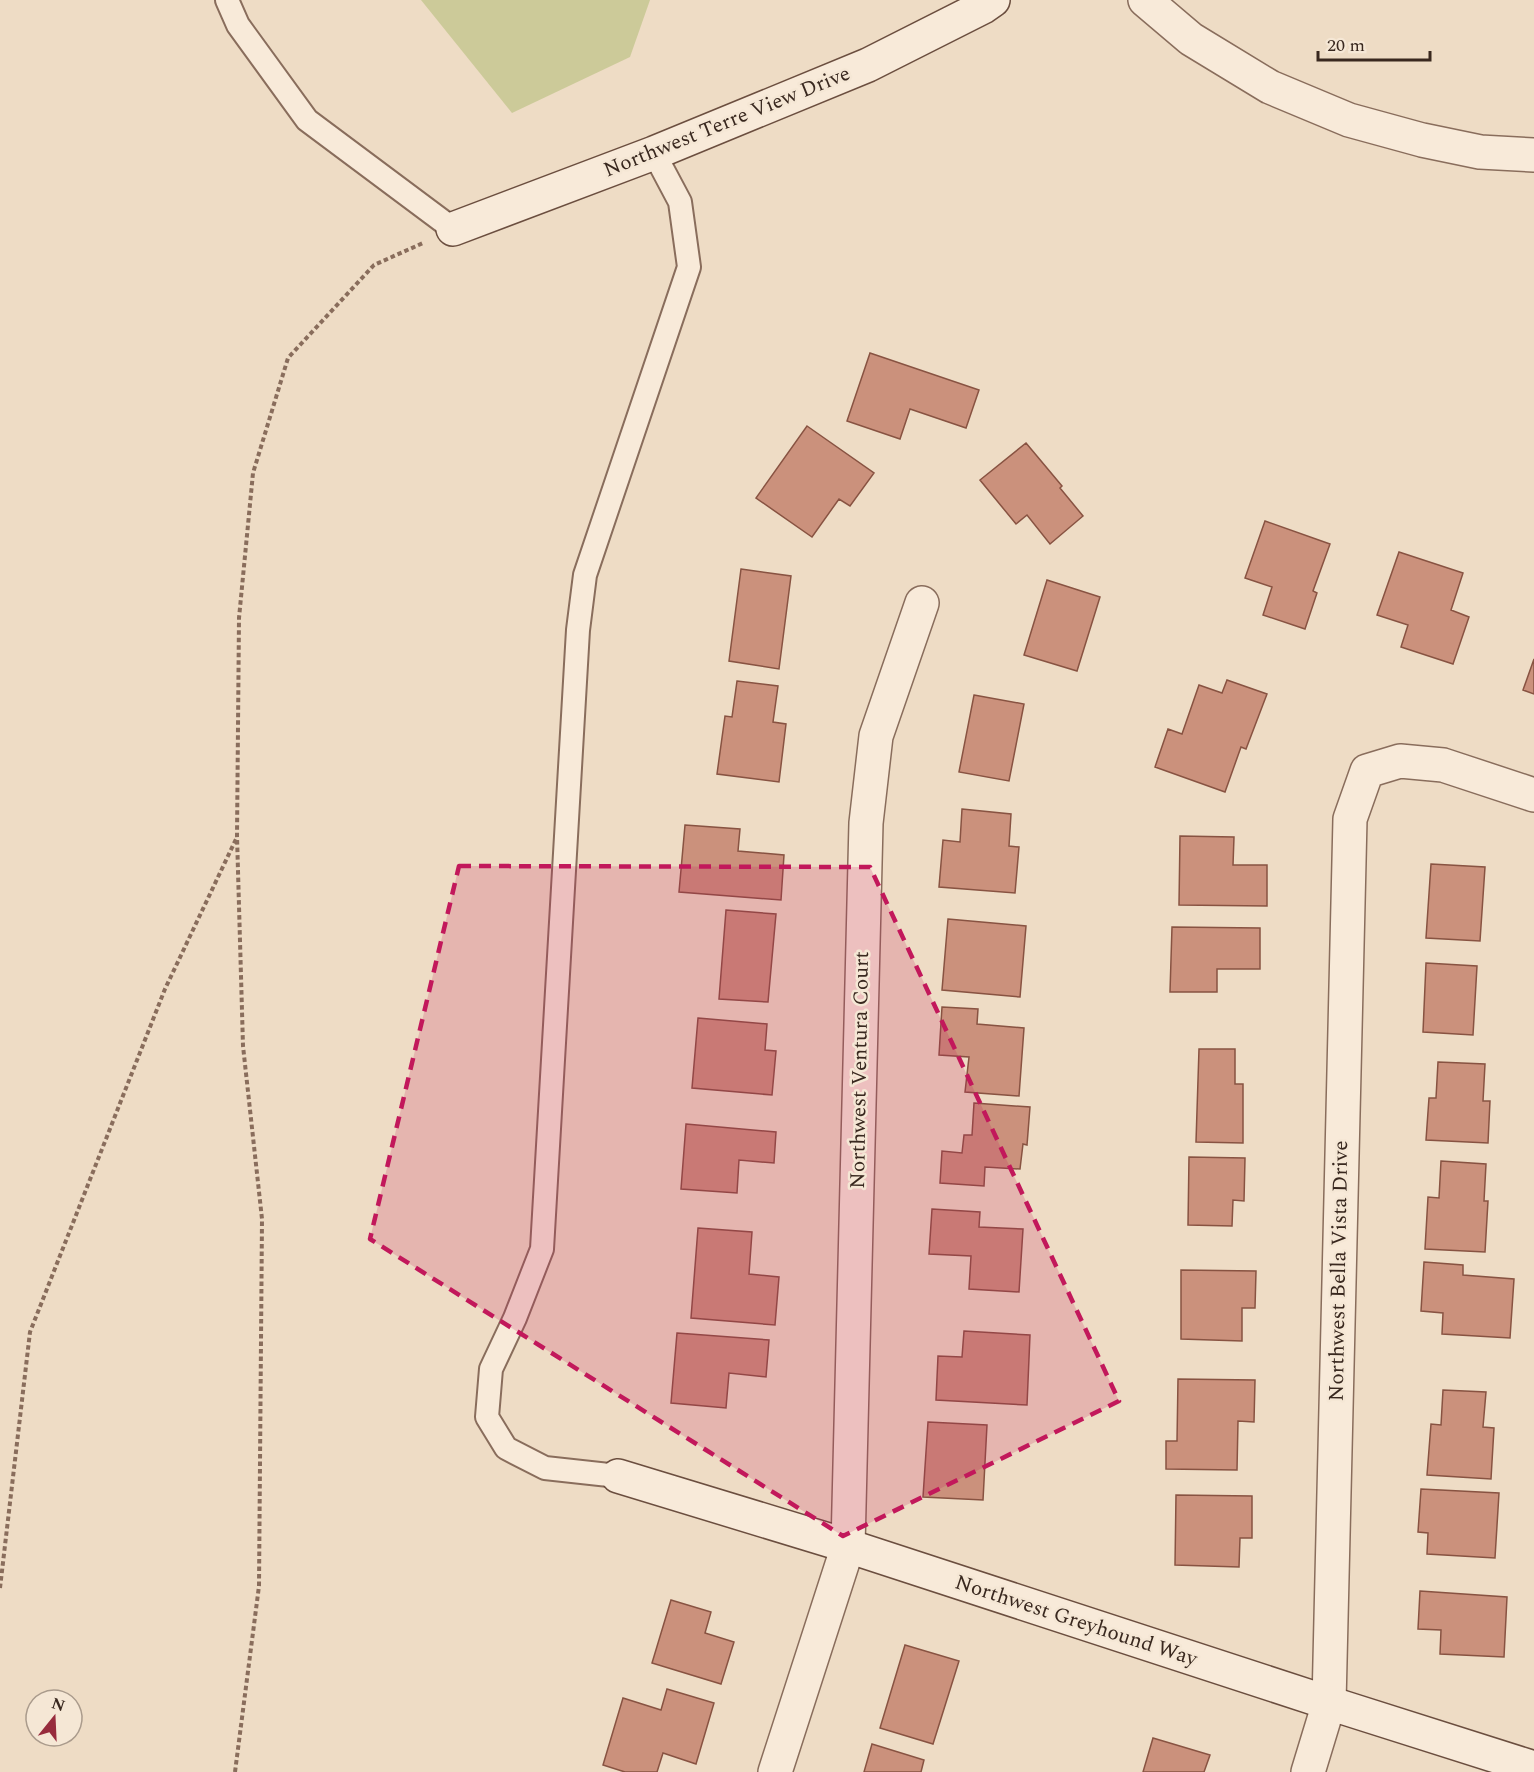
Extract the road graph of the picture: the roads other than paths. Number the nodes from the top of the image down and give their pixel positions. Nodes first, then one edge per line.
1 (227, 0) edge
2 (993, 0) edge
3 (1145, 0) edge
4 (654, 153) junction
5 (1534, 155) edge
6 (453, 230) joint
7 (922, 603) dead end
8 (1534, 795) edge
9 (618, 1476) joint
10 (848, 1546) junction
11 (1329, 1703) junction
12 (1534, 1768) edge
13 (775, 1772) edge
14 (1308, 1772) edge

1 - 6 lane
2 - 4 street, Northwest Terre View Drive
3 - 5 street
4 - 6 street, Northwest Terre View Drive
4 - 9 lane
7 - 10 street, Northwest Ventura Court
8 - 11 street, Northwest Bella Vista Drive
9 - 10 street, Northwest Greyhound Way
10 - 11 street, Northwest Greyhound Way
10 - 13 street, Northwest Ventura Court
11 - 12 street, Northwest Greyhound Way
11 - 14 street, Northwest Bella Vista Drive

